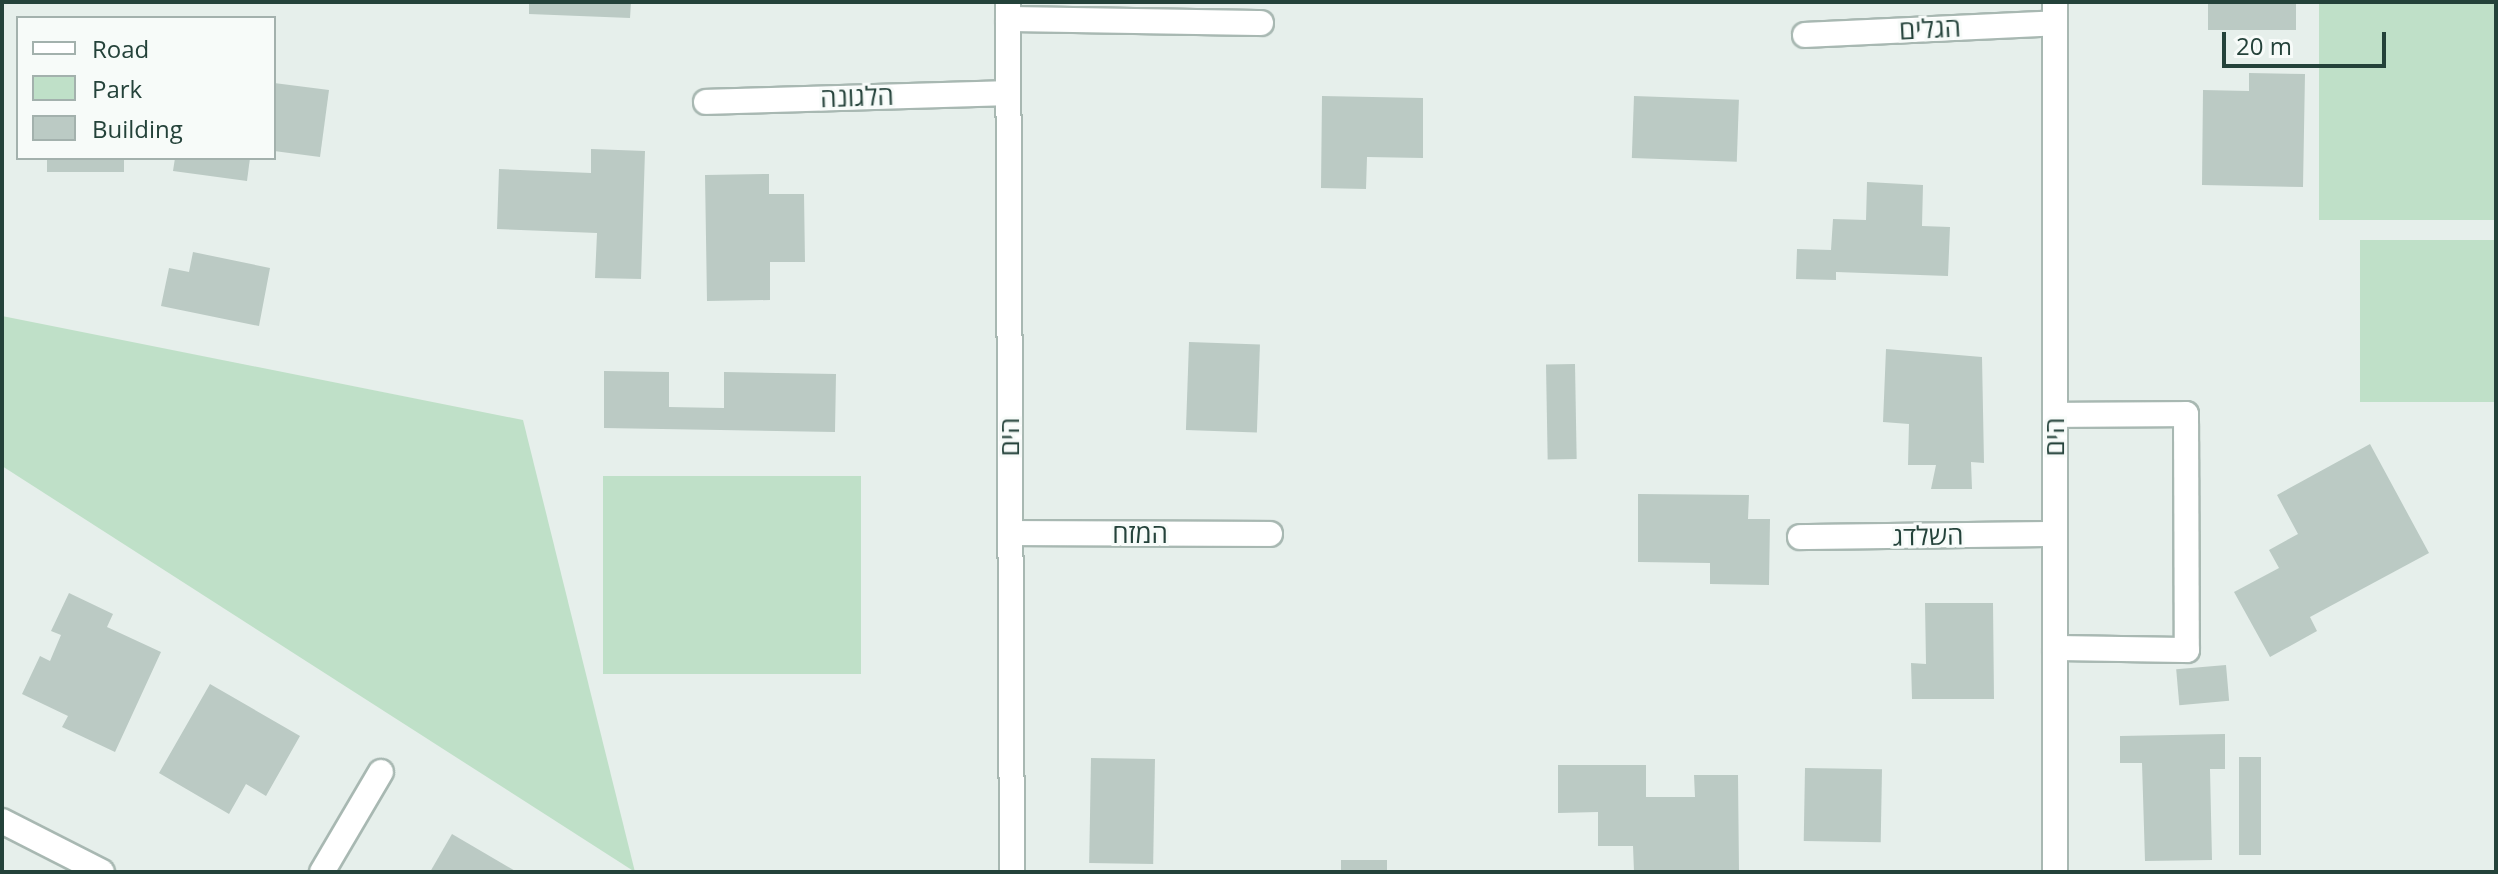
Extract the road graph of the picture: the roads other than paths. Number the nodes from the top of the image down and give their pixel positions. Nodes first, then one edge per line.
1 (1008, 11) edge
2 (2055, 12) edge
3 (1261, 23) dead end
4 (1805, 35) dead end
5 (1008, 93) junction
6 (706, 102) dead end
7 (2055, 415) junction
8 (1010, 533) junction
9 (1270, 534) dead end
10 (2055, 534) junction
11 (1800, 537) dead end
12 (2055, 648) junction
13 (381, 772) dead end
14 (2, 821) edge
15 (102, 872) edge
16 (322, 872) edge
17 (1012, 872) edge
18 (2055, 872) edge

1 - 3 street
1 - 5 street, הים
2 - 4 street, הגלים
2 - 7 street, הים
5 - 6 street, הלגונה
5 - 8 street, הים
7 - 10 street, הים
7 - 12 street
8 - 9 street, המזח
8 - 17 street, הים
10 - 11 street, השלדג
10 - 12 street, הים
12 - 18 street, הים
13 - 16 street
14 - 15 street

